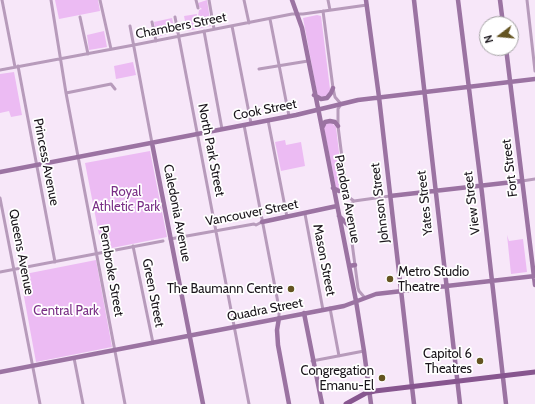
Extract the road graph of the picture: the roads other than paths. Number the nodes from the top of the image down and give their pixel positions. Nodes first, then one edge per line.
1 (2, 0) edge
2 (51, 0) edge
3 (100, 0) edge
4 (196, 0) edge
5 (209, 0) edge
6 (244, 0) edge
7 (292, 0) edge
8 (328, 0) edge
9 (414, 0) edge
10 (458, 0) edge
11 (500, 0) edge
12 (527, 0) edge
13 (366, 2) edge
14 (198, 8) dead end
15 (323, 10) junction
16 (330, 10) junction
17 (297, 14) junction
18 (502, 16) edge
19 (80, 17) dead end
20 (175, 17) dead end
21 (270, 19) junction
22 (152, 22) dead end
23 (249, 22) junction
24 (130, 26) dead end
25 (232, 26) junction
26 (214, 29) junction
27 (204, 31) junction
28 (179, 36) junction
29 (156, 41) junction
30 (134, 45) junction
31 (111, 49) junction
32 (88, 54) junction
33 (507, 56) edge
34 (61, 58) junction
35 (308, 61) junction
36 (280, 65) junction
37 (16, 66) junction
38 (259, 69) dead end
39 (0, 70) edge
40 (535, 71) edge
41 (535, 79) edge
42 (510, 82) junction
43 (468, 86) junction
44 (333, 88) junction
45 (115, 89) dead end
46 (425, 92) junction
47 (66, 93) junction
48 (314, 95) junction
49 (379, 97) junction
50 (341, 104) junction
51 (318, 110) junction
52 (289, 116) junction
53 (268, 120) junction
54 (251, 124) junction
55 (244, 125) junction
56 (338, 126) junction
57 (322, 128) junction
58 (222, 129) junction
59 (198, 134) junction
60 (152, 143) junction
61 (79, 157) junction
62 (37, 165) junction
63 (0, 172) edge
64 (535, 179) edge
65 (522, 181) junction
66 (345, 185) junction
67 (481, 186) junction
68 (333, 188) junction
69 (435, 191) junction
70 (390, 196) junction
71 (0, 198) edge
72 (354, 201) junction
73 (337, 206) junction
74 (305, 214) junction
75 (339, 216) junction
76 (288, 217) junction
77 (262, 222) junction
78 (350, 227) junction
79 (217, 231) junction
80 (170, 239) junction
81 (163, 241) dead end
82 (133, 246) junction
83 (98, 253) junction
84 (55, 262) junction
85 (355, 265) junction
86 (349, 266) junction
87 (14, 270) junction
88 (0, 272) edge
89 (534, 276) edge
90 (492, 281) junction
91 (535, 285) edge
92 (446, 286) junction
93 (401, 291) junction
94 (365, 298) junction
95 (356, 301) junction
96 (330, 308) junction
97 (323, 310) junction
98 (304, 314) junction
99 (280, 318) junction
100 (235, 327) junction
101 (190, 336) junction
102 (153, 343) junction
103 (116, 350) junction
104 (364, 351) junction
105 (339, 356) junction
106 (74, 358) junction
107 (312, 361) junction
108 (32, 366) junction
109 (0, 372) edge
110 (535, 372) edge
111 (502, 376) junction
112 (457, 381) junction
113 (412, 387) junction
114 (370, 392) junction
115 (40, 404) edge
116 (83, 404) edge
117 (125, 404) edge
118 (203, 404) edge
119 (249, 404) edge
120 (289, 404) edge
121 (322, 404) edge
122 (346, 404) edge
123 (371, 404) edge
124 (414, 404) edge
125 (460, 404) edge
126 (506, 404) edge

1 - 37 street, Princess Avenue
2 - 34 street, Pembroke Street
3 - 31 street
4 - 14 street
5 - 26 street
6 - 23 street
7 - 17 main road, Pandora Avenue
8 - 16 street
9 - 46 main road, Yates Street
10 - 43 main road, View Street
11 - 18 main road
12 - 40 street
13 - 16 street, Chambers Street
13 - 49 main road, Johnson Street
15 - 16 street, Chambers Street
15 - 17 street, Chambers Street
15 - 44 street
17 - 21 street, Chambers Street
17 - 35 main road, Pandora Avenue
19 - 32 street
20 - 28 street, North Park Street
21 - 23 street, Chambers Street
21 - 36 street
22 - 29 street
23 - 25 street, Chambers Street
24 - 30 street, Caledonia Avenue
25 - 26 street, Chambers Street
25 - 54 street
26 - 27 street, Chambers Street
27 - 28 street, Chambers Street
27 - 58 street
28 - 29 street, Chambers Street
28 - 59 street, North Park Street
29 - 30 street, Chambers Street
30 - 31 street, Chambers Street
30 - 60 street, Caledonia Avenue
31 - 32 street, Chambers Street
32 - 34 street, Chambers Street
33 - 42 main road, Fort Street
34 - 37 street, Chambers Street
34 - 47 street, Pembroke Street
35 - 36 street
35 - 48 main road, Pandora Avenue
36 - 38 street
36 - 52 street
37 - 39 street, Chambers Street
37 - 62 street, Princess Avenue
41 - 42 main road, Cook Street
42 - 43 main road, Cook Street
42 - 65 main road, Fort Street
43 - 46 main road, Cook Street
43 - 67 main road, View Street
44 - 48 main road
44 - 50 street
45 - 47 street
46 - 49 main road, Cook Street
46 - 69 main road, Yates Street
47 - 61 street, Pembroke Street
48 - 51 main road, Pandora Avenue
49 - 50 main road, Cook Street
49 - 70 main road, Johnson Street
50 - 51 main road, Cook Street
50 - 56 street, Pandora Avenue
51 - 52 main road, Cook Street
51 - 57 main road, Pandora Avenue
52 - 53 main road, Cook Street
53 - 54 main road, Cook Street
53 - 76 street
54 - 55 main road, Cook Street
55 - 58 main road, Cook Street
55 - 77 street
56 - 57 main road
56 - 66 street, Pandora Avenue
57 - 68 main road, Pandora Avenue
58 - 59 main road, Cook Street
59 - 60 main road, Cook Street
59 - 79 street, North Park Street
60 - 61 main road, Cook Street
60 - 80 main road, Caledonia Avenue
61 - 62 main road, Cook Street
61 - 83 street, Pembroke Street
62 - 63 main road, Cook Street
62 - 84 street, Princess Avenue
64 - 65 street
65 - 67 main road
65 - 89 main road, Fort Street
66 - 68 main road
66 - 72 street, Pandora Avenue
67 - 69 main road
67 - 90 main road, View Street
68 - 73 main road, Pandora Avenue
69 - 70 main road
69 - 92 main road, Yates Street
70 - 72 street
70 - 93 main road, Johnson Street
71 - 87 street, Queens Avenue
72 - 78 street, Pandora Avenue
73 - 74 main road, Vancouver Street
73 - 75 main road, Pandora Avenue
74 - 76 main road, Vancouver Street
74 - 97 street, Mason Street
75 - 78 main road
75 - 86 main road, Pandora Avenue
76 - 77 main road, Vancouver Street
77 - 79 street, Vancouver Street
77 - 99 street
78 - 85 street, Pandora Avenue
79 - 80 street, Vancouver Street
79 - 100 street, North Park Street
80 - 101 main road, Caledonia Avenue
81 - 82 street
82 - 83 street
82 - 102 street, Green Street
83 - 84 street
83 - 103 street, Pembroke Street
84 - 87 street
85 - 86 main road
85 - 94 street, Pandora Avenue
86 - 95 main road, Pandora Avenue
87 - 88 street
87 - 108 street, Queens Avenue
89 - 90 main road, Quadra Street
89 - 91 main road, Fort Street
90 - 92 main road, Quadra Street
90 - 111 main road, View Street
92 - 93 main road, Quadra Street
92 - 112 main road, Yates Street
93 - 94 main road, Quadra Street
93 - 113 main road, Johnson Street
94 - 95 main road, Quadra Street
95 - 96 main road, Quadra Street
95 - 104 main road, Pandora Avenue
96 - 97 main road, Quadra Street
96 - 105 street, Mason Street
97 - 98 main road, Quadra Street
98 - 99 main road, Quadra Street
98 - 107 main road
99 - 100 main road, Quadra Street
99 - 120 main road
100 - 101 main road, Quadra Street
100 - 119 street, North Park Street
101 - 102 main road, Quadra Street
101 - 118 main road, Caledonia Avenue
102 - 103 main road, Quadra Street
103 - 106 main road, Quadra Street
103 - 117 street, Pembroke Street
104 - 105 street
104 - 114 main road, Pandora Avenue
105 - 107 street
106 - 108 main road, Quadra Street
106 - 116 street
107 - 121 main road
108 - 109 main road, Quadra Street
108 - 115 street, Queens Avenue
110 - 111 main road
111 - 112 main road
111 - 126 main road, View Street
112 - 113 main road
112 - 125 main road, Yates Street
113 - 114 main road
113 - 124 main road, Johnson Street
114 - 122 main road
114 - 123 main road, Pandora Avenue

